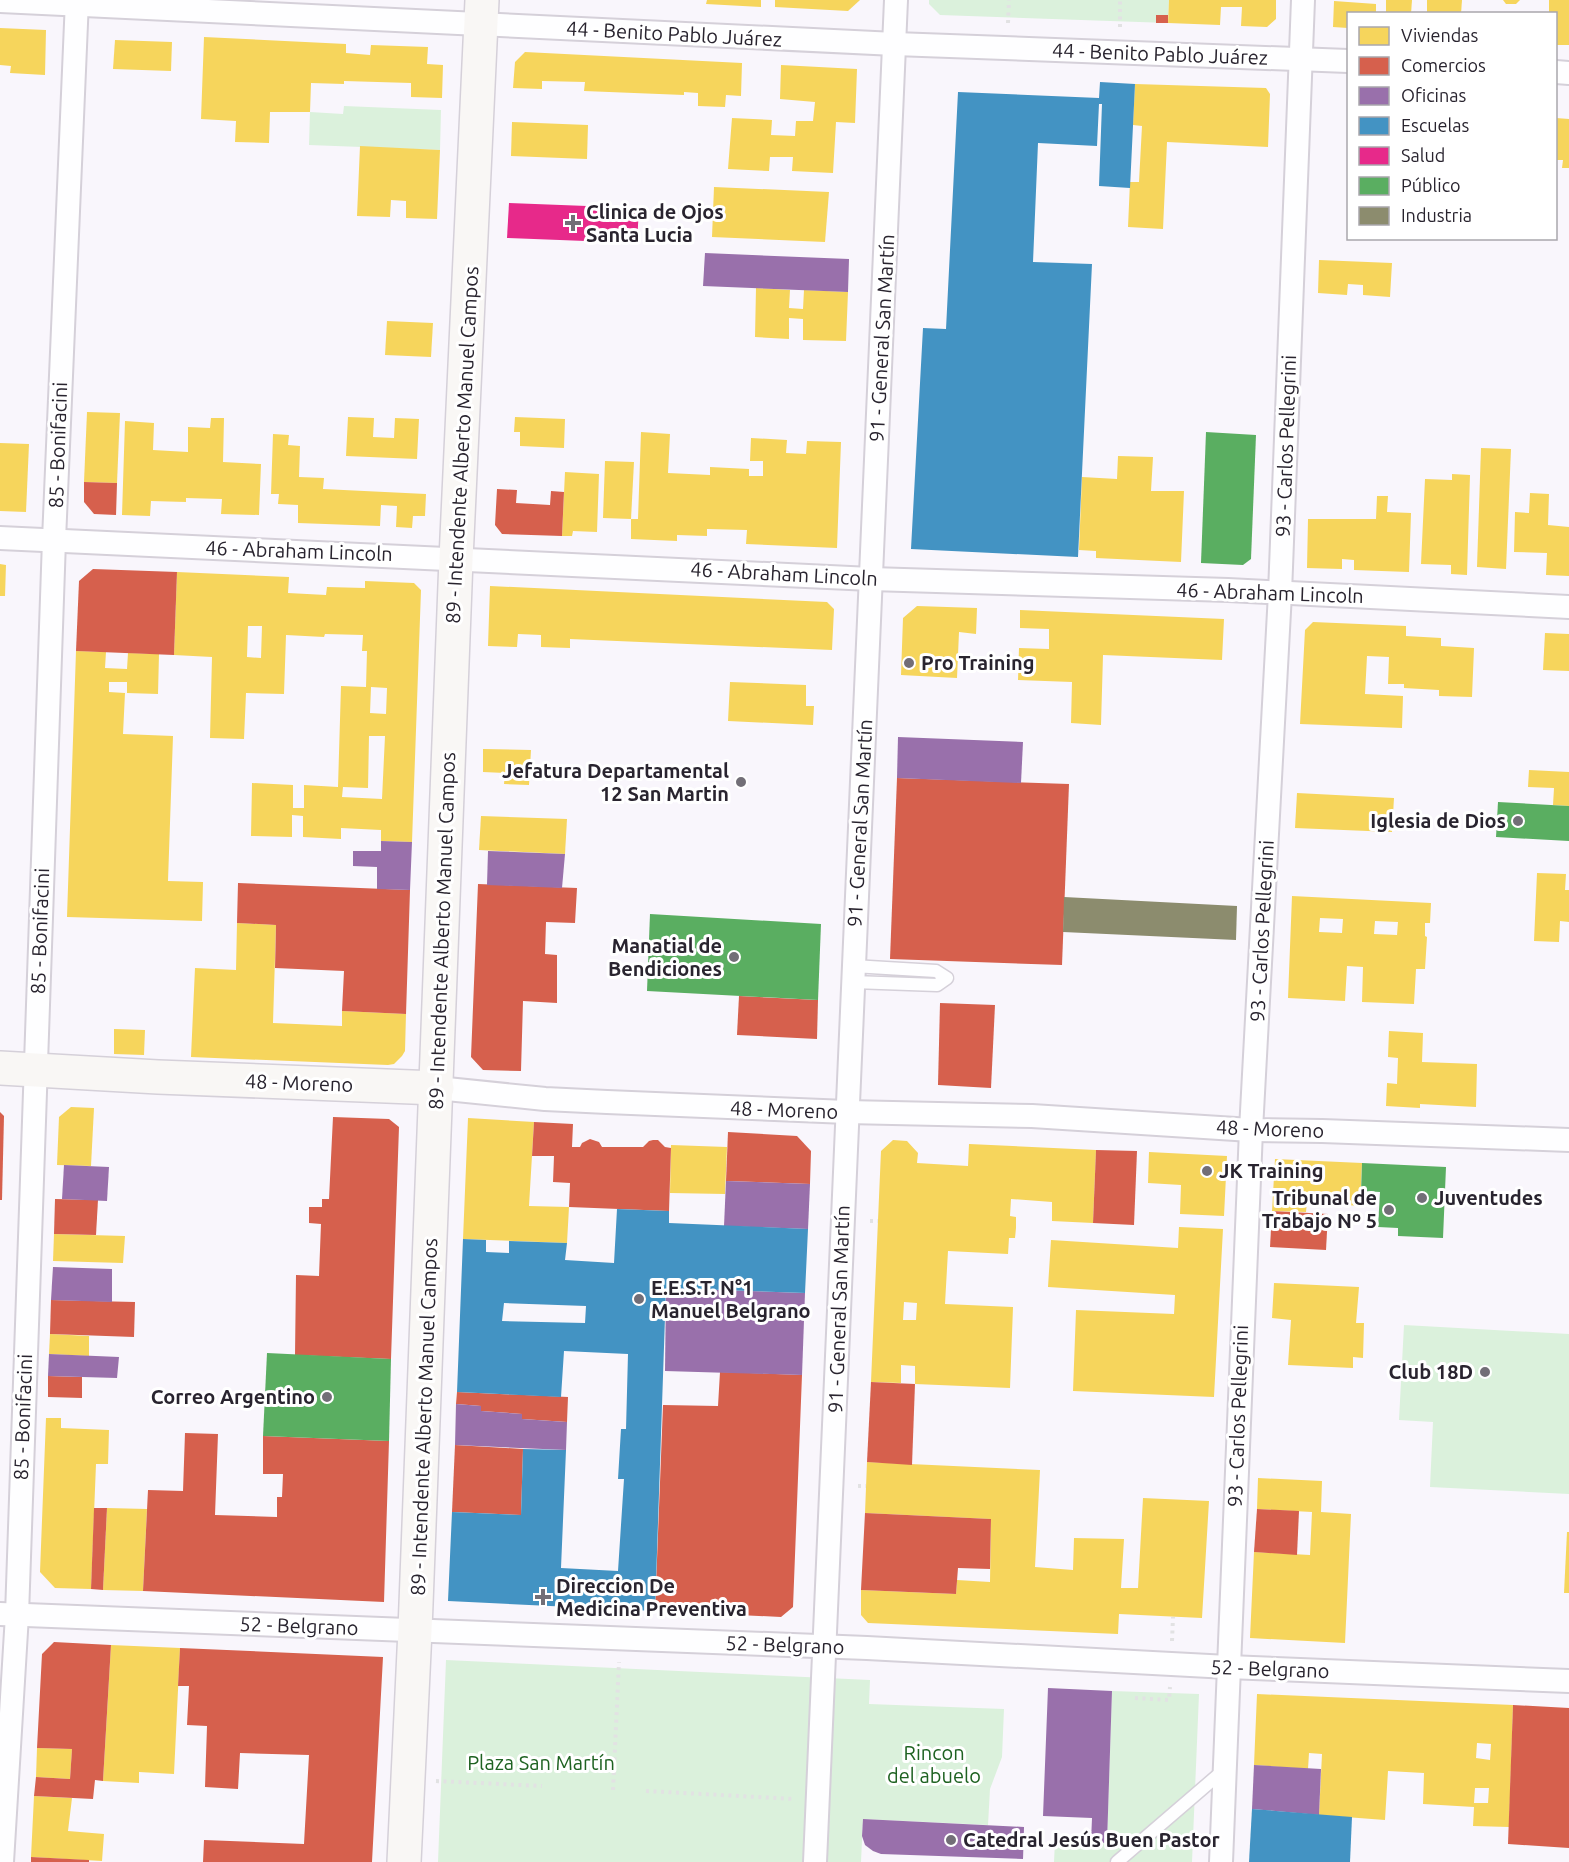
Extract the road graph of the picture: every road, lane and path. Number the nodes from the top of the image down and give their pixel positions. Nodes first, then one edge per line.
1 (896, 0) edge
2 (1010, 0) edge
3 (1120, 0) edge
4 (1303, 0) edge
5 (0, 1) edge
6 (77, 2) edge
7 (482, 12) edge
8 (1008, 23) dead end
9 (1120, 27) dead end
10 (895, 44) junction
11 (1300, 59) junction
12 (1347, 61) edge
13 (0, 537) edge
14 (54, 540) junction
15 (456, 559) junction
16 (871, 579) junction
17 (1280, 592) junction
18 (1569, 607) edge
19 (853, 974) junction
20 (0, 1068) edge
21 (35, 1070) junction
22 (437, 1088) junction
23 (847, 1112) junction
24 (1251, 1130) junction
25 (1569, 1140) edge
26 (870, 1221) dead end
27 (878, 1221) dead end
28 (858, 1486) dead end
29 (866, 1486) dead end
30 (8, 1615) edge
31 (1173, 1617) dead end
32 (416, 1630) junction
33 (1172, 1645) dead end
34 (825, 1646) junction
35 (619, 1662) dead end
36 (1228, 1667) junction
37 (1569, 1681) edge
38 (1170, 1687) dead end
39 (1135, 1698) dead end
40 (1224, 1770) junction
41 (435, 1781) dead end
42 (542, 1786) dead end
43 (613, 1790) dead end
44 (646, 1791) dead end
45 (818, 1800) junction
46 (2, 1862) edge
47 (404, 1862) edge
48 (815, 1862) edge
49 (1117, 1862) edge
50 (1221, 1862) edge

1 - 10 street, 91 - General San Martín
2 - 8 path
3 - 9 path
4 - 11 street, 93 - Carlos Pellegrini
5 - 6 street, 44 - Benito Pablo Juárez
6 - 7 street, 44 - Benito Pablo Juárez
6 - 14 street, 85 - Bonifacini
7 - 10 street, 44 - Benito Pablo Juárez
7 - 15 street, 89 - Intendente Alberto Manuel Campos
10 - 11 street, 44 - Benito Pablo Juárez
10 - 16 street, 91 - General San Martín
11 - 12 street, 44 - Benito Pablo Juárez
11 - 17 street, 93 - Carlos Pellegrini
13 - 14 street, 46 - Abraham Lincoln
14 - 15 street, 46 - Abraham Lincoln
14 - 21 street, 85 - Bonifacini
15 - 16 street, 46 - Abraham Lincoln
15 - 22 street, 89 - Intendente Alberto Manuel Campos
16 - 17 street, 46 - Abraham Lincoln
16 - 19 street, 91 - General San Martín
17 - 18 street, 46 - Abraham Lincoln
17 - 24 street, 93 - Carlos Pellegrini
19 - 19 lane
19 - 23 street, 91 - General San Martín
20 - 21 street, 48 - Moreno
21 - 22 street, 48 - Moreno
21 - 30 street, 85 - Bonifacini
22 - 23 street, 48 - Moreno
22 - 32 street, 89 - Intendente Alberto Manuel Campos
23 - 24 street, 48 - Moreno
23 - 34 street, 91 - General San Martín
24 - 25 street, 48 - Moreno
24 - 36 street, 93 - Carlos Pellegrini
26 - 27 path
28 - 29 path
30 - 32 street, 52 - Belgrano
30 - 46 street, 85 - Bonifacini
31 - 33 path
32 - 34 street, 52 - Belgrano
32 - 47 street, 89 - Intendente Alberto Manuel Campos
34 - 36 street, 52 - Belgrano
34 - 45 street, 91 - General San Martín
35 - 43 path
36 - 37 street, 52 - Belgrano
36 - 40 street, 93 - Carlos Pellegrini
38 - 39 path
40 - 49 lane
40 - 50 street, 93 - Carlos Pellegrini
41 - 42 path
44 - 45 path
45 - 48 street, 91 - General San Martín

